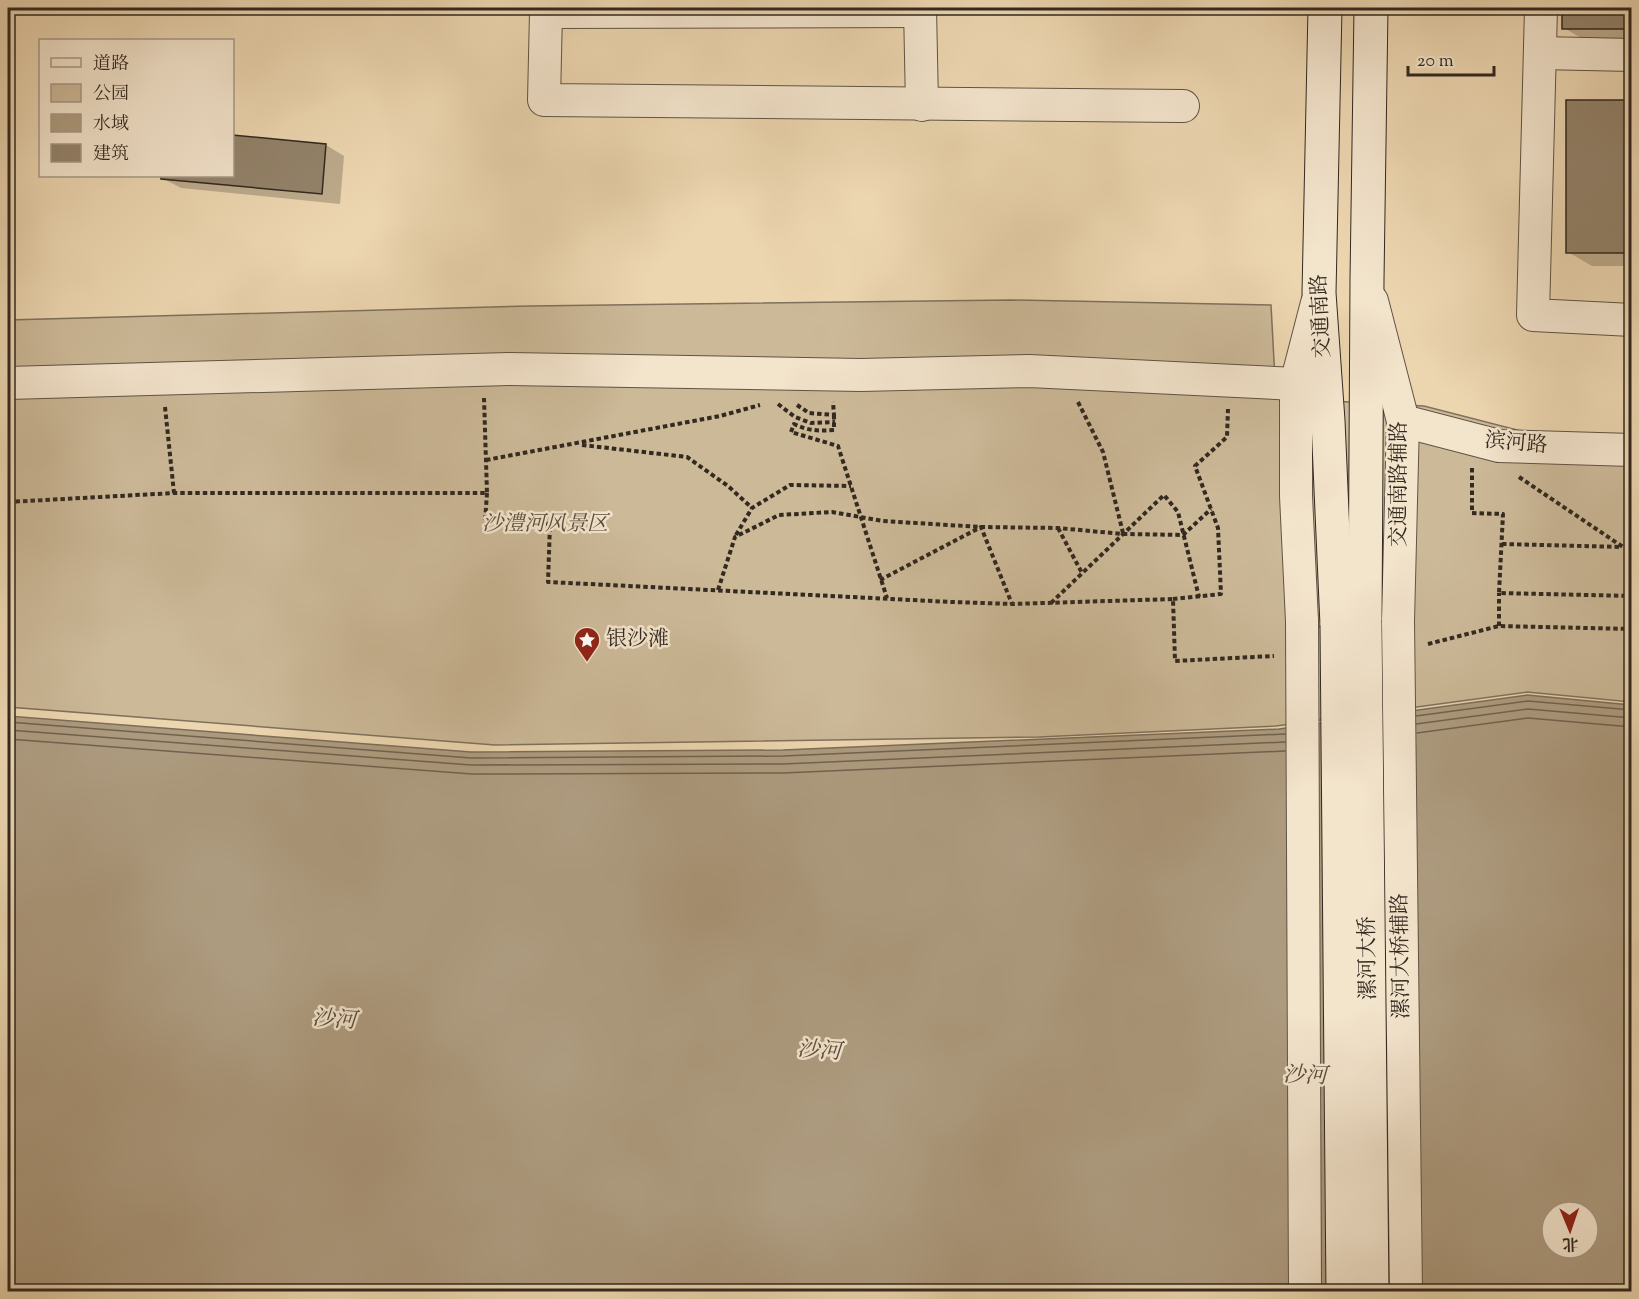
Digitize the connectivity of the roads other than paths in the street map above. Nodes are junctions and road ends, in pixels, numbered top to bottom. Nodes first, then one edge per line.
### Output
1 (1325, 8) edge
2 (1371, 8) edge
3 (1541, 8) edge
4 (920, 9) edge
5 (1540, 53) junction
6 (1632, 56) edge
7 (922, 105) junction
8 (1183, 106) dead end
9 (1367, 280) junction
10 (1319, 293) junction
11 (1632, 320) edge
12 (8, 383) edge
13 (1296, 384) junction
14 (1402, 421) junction
15 (1632, 450) edge
16 (1398, 621) joint
17 (1351, 625) junction
18 (1305, 1292) edge
19 (1343, 1292) edge
20 (1372, 1292) edge
21 (1406, 1292) edge

1 - 10 main road, 交通南路
2 - 9 main road, 交通南路
3 - 5 street
4 - 7 street
4 - 7 street
5 - 6 street
5 - 11 street
7 - 8 street
9 - 14 street, 交通南路辅路
9 - 17 main road, 交通南路
10 - 13 street
10 - 17 main road, 交通南路
12 - 13 street
13 - 18 street, bridge
14 - 15 street, 滨河路
14 - 16 street, 交通南路辅路
16 - 21 street, 漯河大桥辅路, bridge
17 - 19 main road, 漯河大桥, bridge
17 - 20 main road, 漯河大桥, bridge

